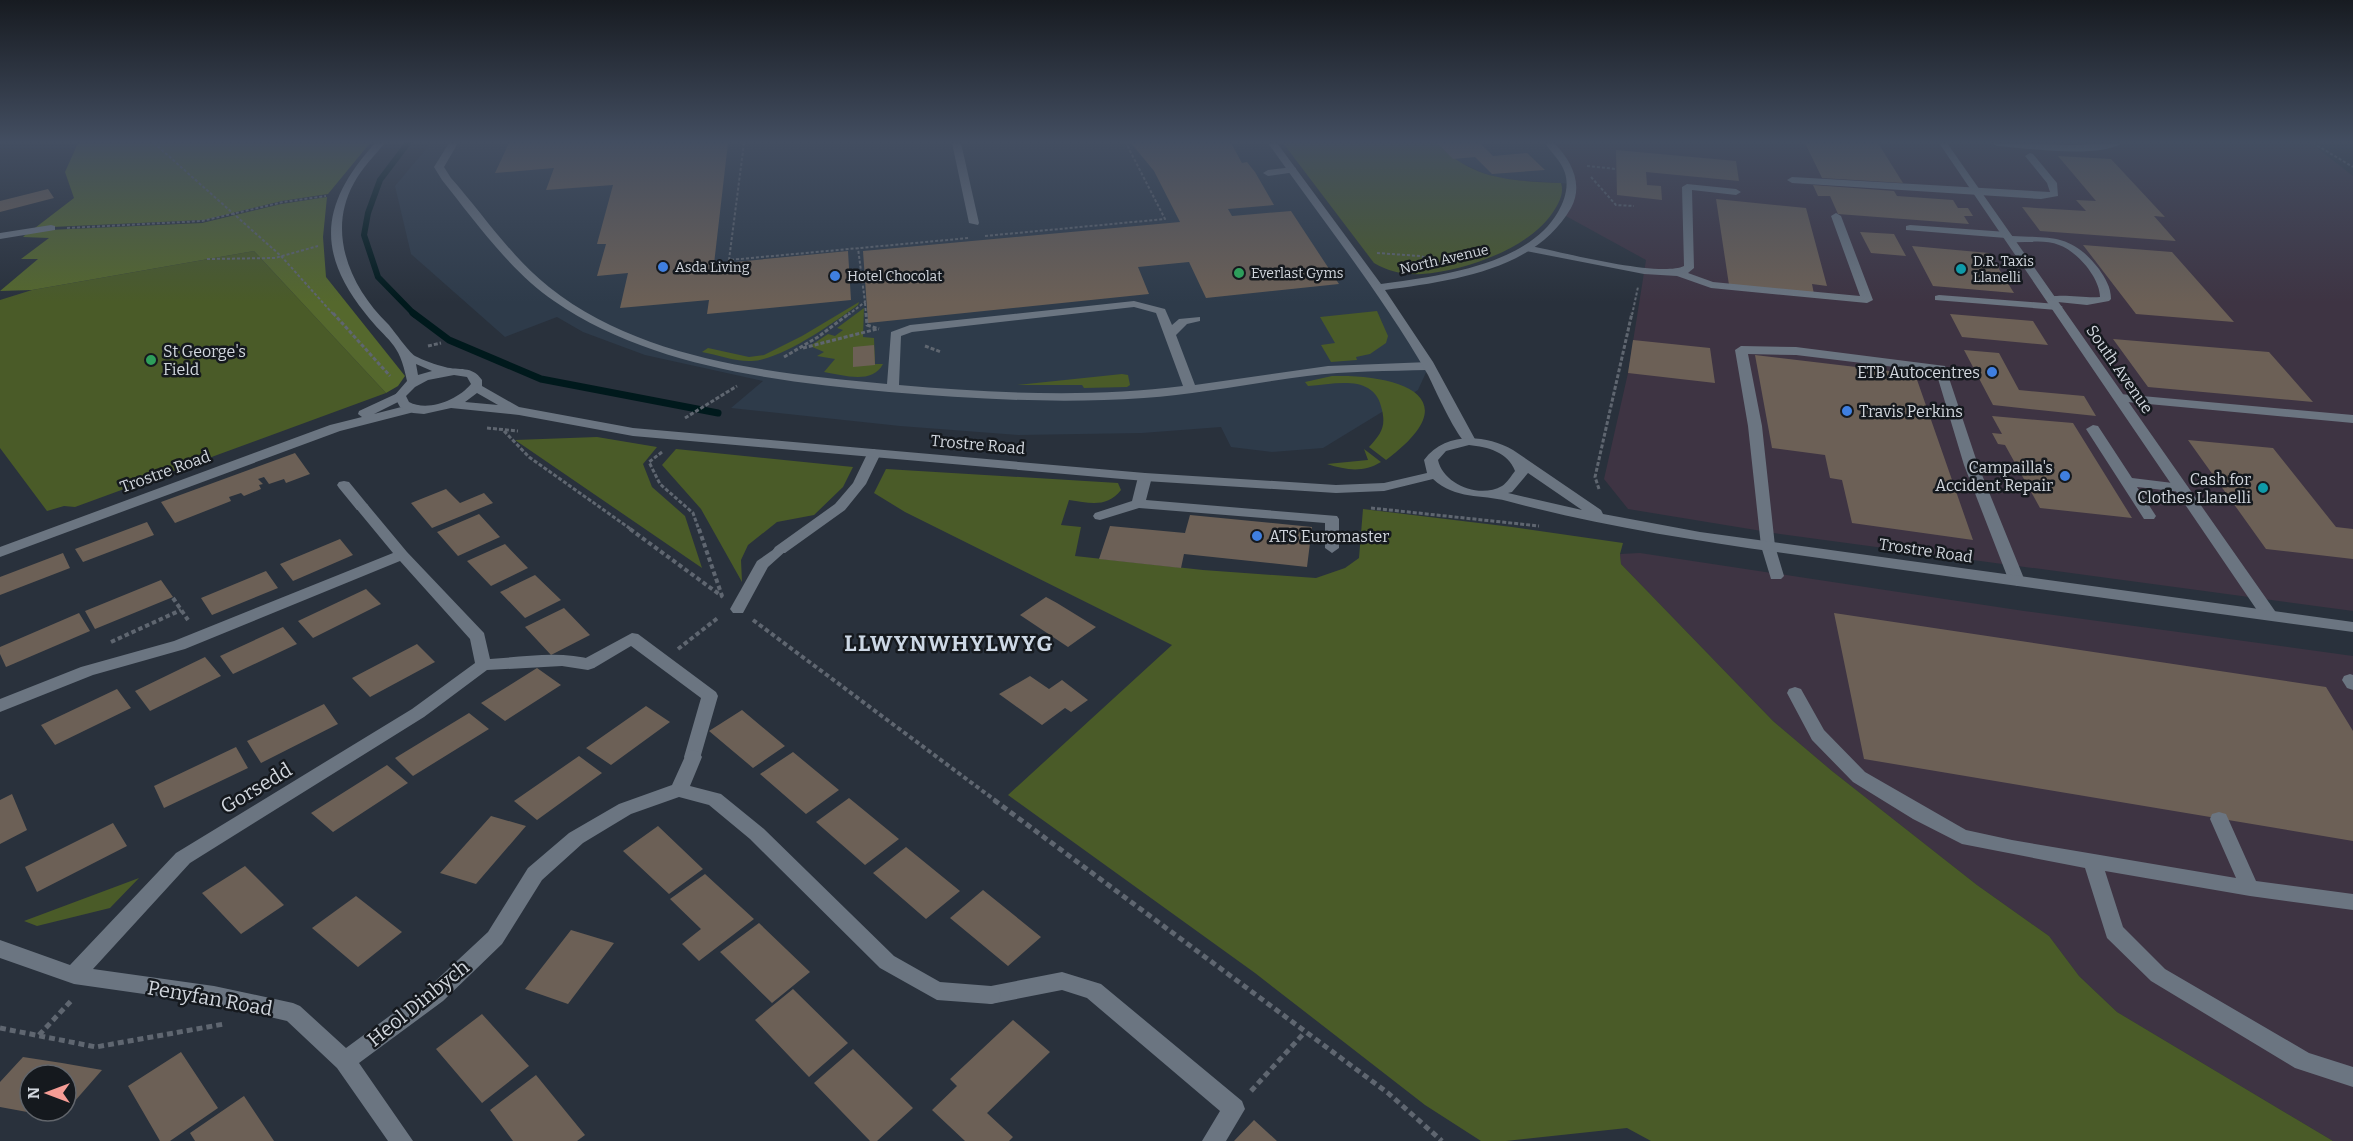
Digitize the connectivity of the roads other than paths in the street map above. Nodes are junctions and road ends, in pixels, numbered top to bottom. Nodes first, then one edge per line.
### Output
1 (341, 196) edge
2 (461, 196) edge
3 (968, 196) edge
4 (1312, 196) edge
5 (1570, 196) edge
6 (1687, 196) edge
7 (1981, 196) edge
8 (1836, 216) dead end
9 (974, 224) dead end
10 (51, 228) road end
11 (1910, 228) dead end
12 (0, 236) edge
13 (2009, 237) junction
14 (1526, 248) junction
15 (1678, 273) junction
16 (1378, 288) junction
17 (1939, 298) dead end
18 (2054, 303) junction
19 (1197, 319) dead end
20 (1169, 335) junction
21 (408, 357) junction
22 (1429, 366) junction
23 (446, 372) junction
24 (413, 382) junction
25 (476, 388) junction
26 (893, 388) junction
27 (1191, 390) junction
28 (400, 396) junction
29 (2120, 398) junction
30 (452, 404) junction
31 (413, 408) junction
32 (519, 411) junction
33 (2353, 419) edge
34 (343, 425) junction
35 (2093, 429) dead end
36 (1469, 441) junction
37 (874, 453) junction
38 (1514, 457) junction
39 (1434, 476) junction
40 (1145, 477) junction
41 (2127, 482) junction
42 (344, 485) dead end
43 (2181, 488) junction
44 (1502, 492) junction
45 (1138, 504) junction
46 (1100, 516) dead end
47 (2149, 516) dead end
48 (1604, 518) junction
49 (1768, 546) junction
50 (1332, 548) dead end
51 (1, 550) edge
52 (402, 555) junction
53 (1776, 576) dead end
54 (2017, 581) junction
55 (736, 607) road end
56 (2269, 615) junction
57 (2353, 627) edge
58 (483, 665) junction
59 (1795, 693) dead end
60 (0, 706) edge
61 (679, 790) junction
62 (2219, 819) dead end
63 (2093, 862) junction
64 (2250, 888) junction
65 (2353, 902) edge
66 (0, 949) edge
67 (74, 975) junction
68 (345, 1061) junction
69 (2353, 1077) edge
70 (402, 1141) edge
71 (1213, 1141) edge

1 - 21 street
2 - 26 street
3 - 9 street
4 - 16 street
5 - 14 street, North Avenue
6 - 15 street
7 - 13 street, South Avenue
8 - 15 street
10 - 12 street
11 - 13 street
13 - 18 street, South Avenue
13 - 18 street
14 - 15 street
14 - 16 street, North Avenue
16 - 22 street
17 - 18 street
18 - 29 street, South Avenue
19 - 20 street
20 - 26 street
20 - 27 street
21 - 23 street
21 - 24 street
22 - 27 street
22 - 36 street
23 - 24 street
23 - 25 street, Trostre Road
24 - 28 street
25 - 30 street
25 - 32 street, Trostre Road
26 - 27 street
28 - 31 street
28 - 34 street, Trostre Road
29 - 33 street
29 - 43 street, South Avenue
30 - 31 street, Trostre Road
30 - 32 street, Trostre Road
31 - 34 street, Trostre Road
32 - 37 street, Trostre Road
34 - 51 street, Trostre Road
35 - 41 street
36 - 38 street
36 - 39 street
37 - 40 street, Trostre Road
37 - 55 street
38 - 44 street
38 - 48 street
39 - 40 street, Trostre Road
39 - 44 street, Trostre Road
40 - 45 street
41 - 43 street
41 - 47 street
42 - 52 street
43 - 56 street, South Avenue
44 - 48 street, Trostre Road
45 - 46 street
45 - 50 street
48 - 49 street, Trostre Road
49 - 53 street
49 - 54 street, Trostre Road
49 - 54 street
52 - 58 street
52 - 60 street
54 - 56 street, Trostre Road
56 - 57 street, Trostre Road
58 - 61 street
58 - 67 street, Gorsedd
59 - 63 street
61 - 68 street, Heol Dinbych
61 - 71 street
62 - 64 street
63 - 64 street
63 - 69 street
64 - 65 street
66 - 67 street, Penyfan Road
67 - 68 street, Penyfan Road
68 - 70 street, Penyfan Road

